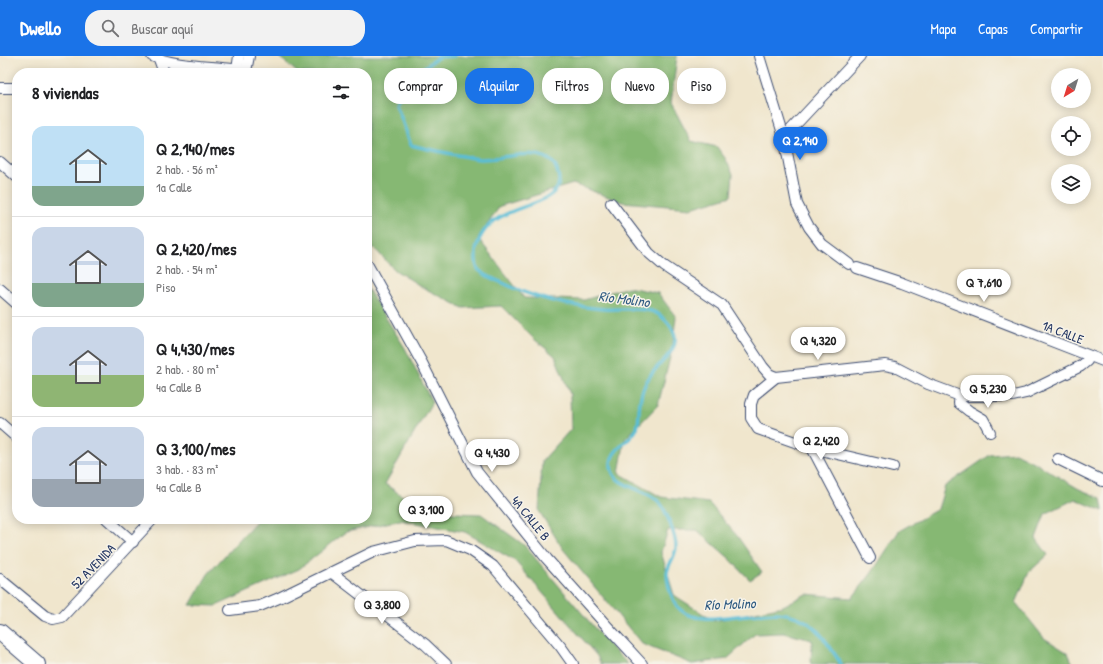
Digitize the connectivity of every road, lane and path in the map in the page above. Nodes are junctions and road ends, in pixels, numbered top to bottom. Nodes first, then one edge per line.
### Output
1 (239, 56) edge
2 (248, 56) edge
3 (759, 56) edge
4 (860, 56) edge
5 (156, 58) edge
6 (161, 68) edge
7 (216, 68) edge
8 (243, 68) edge
9 (245, 68) edge
10 (0, 88) edge
11 (12, 88) edge
12 (784, 137) junction
13 (0, 162) edge
14 (12, 173) edge
15 (611, 203) dead end
16 (372, 273) edge
17 (0, 289) edge
18 (12, 300) edge
19 (1089, 356) junction
20 (1103, 361) edge
21 (776, 377) junction
22 (960, 396) junction
23 (0, 423) edge
24 (990, 432) dead end
25 (12, 434) edge
26 (812, 448) junction
27 (1058, 459) dead end
28 (893, 467) dead end
29 (1103, 481) edge
30 (113, 524) edge
31 (149, 524) edge
32 (133, 542) junction
33 (870, 558) dead end
34 (331, 572) junction
35 (0, 579) edge
36 (230, 610) dead end
37 (0, 632) edge
38 (0, 645) edge
39 (22, 664) edge
40 (37, 664) edge
41 (446, 664) edge
42 (572, 664) edge
43 (642, 664) edge

1 - 8 street
2 - 9 street
3 - 12 street, 1A CALLE
4 - 12 street
5 - 6 street
5 - 7 street
10 - 11 street
12 - 19 street, 1A CALLE
13 - 14 street
15 - 21 street
16 - 43 street, 4A CALLE B
17 - 18 street
19 - 20 street, 1A CALLE
19 - 22 street
21 - 22 street
21 - 26 street
22 - 24 street
23 - 25 street
26 - 28 street
26 - 33 street
27 - 29 street
30 - 32 street
31 - 32 street, 52 AVENIDA
32 - 35 street, 52 AVENIDA
34 - 36 street
34 - 41 street
34 - 42 street
37 - 40 highway
38 - 39 highway

